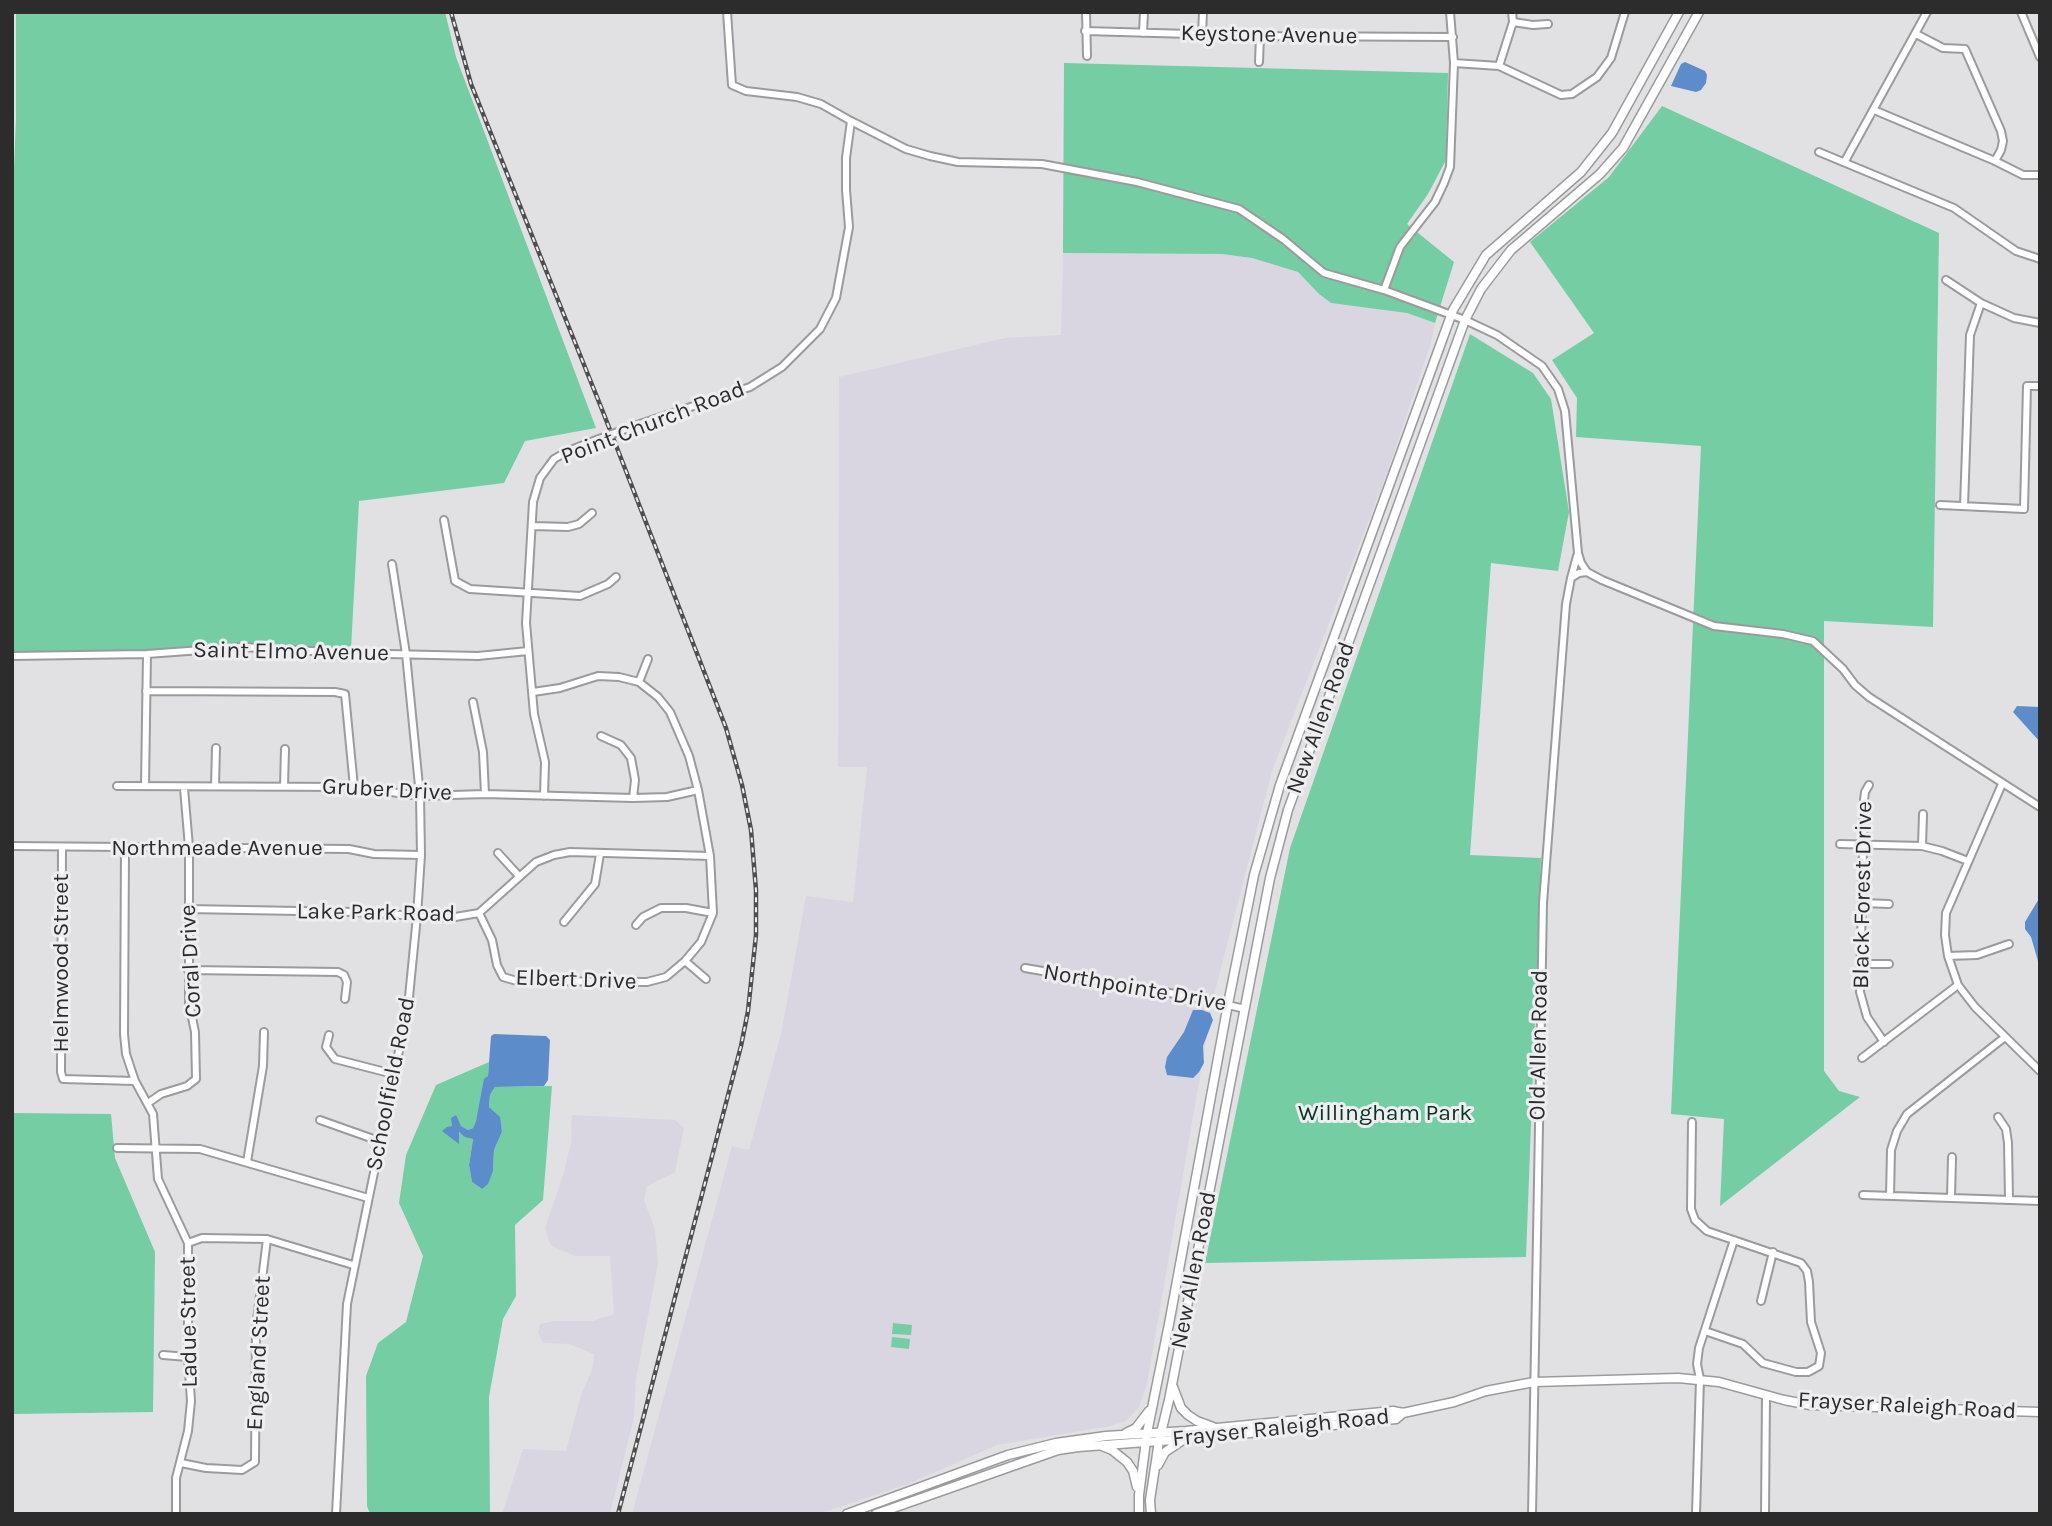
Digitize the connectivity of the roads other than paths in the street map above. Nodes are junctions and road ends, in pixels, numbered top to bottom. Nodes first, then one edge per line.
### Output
1 (727, 12) edge
2 (1086, 12) edge
3 (1144, 12) edge
4 (1203, 12) edge
5 (1450, 12) edge
6 (1512, 12) edge
7 (1625, 12) edge
8 (1679, 12) edge
9 (1699, 12) edge
10 (1927, 12) edge
11 (2021, 12) edge
12 (1513, 22) junction
13 (1548, 24) dead end
14 (1085, 31) junction
15 (1143, 33) junction
16 (1202, 34) junction
17 (1916, 34) junction
18 (1260, 36) junction
19 (1453, 37) junction
20 (1087, 56) dead end
21 (2040, 57) edge
22 (1259, 62) dead end
23 (1454, 63) junction
24 (1499, 66) junction
25 (1874, 110) junction
26 (851, 121) junction
27 (1819, 152) dead end
28 (1845, 161) junction
29 (1995, 161) junction
30 (2040, 176) edge
31 (2040, 259) edge
32 (1946, 280) dead end
33 (1384, 290) junction
34 (1981, 303) junction
35 (1451, 315) junction
36 (1465, 320) junction
37 (2040, 323) edge
38 (2040, 386) edge
39 (1940, 505) dead end
40 (1964, 506) junction
41 (592, 513) dead end
42 (444, 520) dead end
43 (1376, 523) junction
44 (533, 526) junction
45 (1382, 550) junction
46 (1578, 554) junction
47 (392, 564) dead end
48 (1587, 572) junction
49 (616, 577) dead end
50 (1571, 578) junction
51 (528, 594) junction
52 (528, 651) junction
53 (147, 654) junction
54 (406, 654) junction
55 (12, 656) edge
56 (648, 659) dead end
57 (639, 682) junction
58 (146, 691) junction
59 (533, 692) junction
60 (473, 702) dead end
61 (601, 736) dead end
62 (216, 748) dead end
63 (285, 749) dead end
64 (2002, 784) junction
65 (1869, 785) dead end
66 (117, 786) dead end
67 (145, 786) junction
68 (215, 786) junction
69 (284, 786) junction
70 (354, 787) junction
71 (184, 788) junction
72 (698, 790) junction
73 (485, 794) junction
74 (420, 796) junction
75 (544, 796) junction
76 (633, 798) junction
77 (2040, 807) edge
78 (1923, 814) dead end
79 (1840, 844) dead end
80 (1863, 845) junction
81 (12, 846) edge
82 (1922, 846) junction
83 (62, 847) junction
84 (188, 847) junction
85 (125, 848) junction
86 (498, 853) dead end
87 (600, 854) junction
88 (421, 855) junction
89 (710, 856) junction
90 (1968, 861) junction
91 (519, 876) junction
92 (1861, 903) junction
93 (1888, 904) dead end
94 (188, 909) junction
95 (479, 913) junction
96 (713, 913) junction
97 (417, 916) junction
98 (564, 922) dead end
99 (636, 925) dead end
100 (2009, 944) dead end
101 (1948, 956) junction
102 (685, 961) junction
103 (1860, 964) junction
104 (1889, 964) dead end
105 (1025, 968) dead end
106 (188, 970) junction
107 (706, 979) dead end
108 (1958, 985) junction
109 (345, 999) dead end
110 (1228, 1004) junction
111 (1245, 1009) junction
112 (264, 1032) dead end
113 (329, 1035) dead end
114 (2005, 1037) junction
115 (1884, 1042) junction
116 (1862, 1058) dead end
117 (2040, 1071) edge
118 (393, 1074) junction
119 (135, 1081) junction
120 (148, 1103) junction
121 (1998, 1117) dead end
122 (320, 1120) dead end
123 (1692, 1122) dead end
124 (379, 1141) junction
125 (117, 1148) dead end
126 (156, 1149) junction
127 (1952, 1157) dead end
128 (247, 1162) junction
129 (1863, 1195) dead end
130 (1890, 1196) junction
131 (1951, 1197) junction
132 (368, 1198) junction
133 (2009, 1199) junction
134 (2040, 1201) edge
135 (267, 1239) junction
136 (1734, 1240) junction
137 (188, 1243) junction
138 (1773, 1252) junction
139 (354, 1265) junction
140 (1761, 1301) dead end
141 (1705, 1331) junction
142 (163, 1355) dead end
143 (188, 1357) junction
144 (1700, 1379) junction
145 (1172, 1382) junction
146 (1534, 1382) junction
147 (1766, 1395) junction
148 (1152, 1408) junction
149 (2040, 1412) edge
150 (1403, 1413) junction
151 (1216, 1428) junction
152 (1123, 1434) junction
153 (1160, 1436) junction
154 (1146, 1437) junction
155 (1187, 1439) junction
156 (1099, 1445) junction
157 (181, 1463) junction
158 (1154, 1477) junction
159 (1139, 1495) junction
160 (888, 1508) edge
161 (176, 1514) edge
162 (337, 1514) edge
163 (847, 1514) edge
164 (876, 1514) edge
165 (1139, 1514) edge
166 (1151, 1514) edge
167 (1532, 1514) edge
168 (1696, 1514) edge
169 (1765, 1514) edge

1 - 26 street
2 - 14 street
3 - 15 street
4 - 16 street
5 - 19 street
6 - 12 street
7 - 24 street
8 - 35 main road, New Allen Road
9 - 36 main road, New Allen Road
10 - 17 street
11 - 21 street
12 - 13 street
12 - 24 street
14 - 15 street, Keystone Avenue
14 - 20 street
15 - 16 street, Keystone Avenue
16 - 18 street, Keystone Avenue
17 - 25 street
17 - 29 street
18 - 19 street, Keystone Avenue
18 - 22 street
19 - 23 street
23 - 24 street
23 - 33 street
25 - 28 street
25 - 29 street
26 - 33 street
26 - 44 street, Point Church Road, bridge
27 - 28 street
28 - 31 street
29 - 30 street
32 - 34 street
33 - 35 street
34 - 37 street
34 - 40 street
35 - 36 street
35 - 43 main road, New Allen Road
36 - 45 main road, New Allen Road
36 - 46 street
38 - 40 street
39 - 40 street
41 - 44 street
42 - 51 street
43 - 45 main road
43 - 110 main road, New Allen Road
44 - 51 street, Point Church Road
45 - 111 main road, New Allen Road
46 - 48 street
46 - 50 street, Old Allen Road
47 - 54 street, Schoolfield Road
48 - 50 street
48 - 64 street
49 - 51 street
50 - 146 street, Old Allen Road
51 - 52 street, Point Church Road
52 - 54 street, Saint Elmo Avenue
52 - 59 street, Point Church Road
53 - 54 street, Saint Elmo Avenue
53 - 55 street, Saint Elmo Avenue
53 - 58 street
54 - 74 street, Schoolfield Road
56 - 57 street
57 - 59 street
57 - 72 street
58 - 67 street
58 - 70 street
59 - 75 street, Point Church Road
60 - 73 street
61 - 76 street
62 - 68 street
63 - 69 street
64 - 77 street
64 - 90 street
65 - 80 street, Black Forest Drive
66 - 67 street, Gruber Drive
67 - 71 street, Gruber Drive
68 - 69 street, Gruber Drive
68 - 71 street, Gruber Drive
69 - 70 street, Gruber Drive
70 - 74 street, Gruber Drive
71 - 84 street, Coral Drive
72 - 76 street, Gruber Drive
72 - 89 street
73 - 74 street, Gruber Drive
73 - 75 street, Gruber Drive
74 - 88 street, Schoolfield Road
75 - 76 street, Gruber Drive
78 - 82 street
79 - 80 street
80 - 82 street
80 - 92 street, Black Forest Drive
81 - 83 street, Northmeade Avenue
82 - 90 street
83 - 85 street, Northmeade Avenue
83 - 119 street, Helmwood Street
84 - 85 street, Northmeade Avenue
84 - 88 street, Northmeade Avenue
84 - 94 street, Coral Drive
85 - 119 street, Ladue Street
86 - 91 street
87 - 89 street, Lake Park Road
87 - 91 street, Lake Park Road
87 - 98 street
88 - 97 street, Schoolfield Road
89 - 96 street
90 - 101 street
91 - 95 street, Lake Park Road
92 - 93 street
92 - 103 street, Black Forest Drive
94 - 97 street, Lake Park Road
94 - 106 street, Coral Drive
95 - 97 street, Lake Park Road
95 - 102 street, Elbert Drive
96 - 99 street
96 - 102 street
97 - 118 street, Schoolfield Road
100 - 101 street
101 - 108 street
102 - 107 street
103 - 104 street
103 - 115 street, Black Forest Drive
105 - 110 street, Northpointe Drive
106 - 109 street
106 - 120 street, Coral Drive
108 - 114 street
108 - 115 street
110 - 111 street, Northpointe Drive
110 - 148 main road, New Allen Road
111 - 145 main road, New Allen Road
112 - 128 street
113 - 118 street
114 - 117 street
114 - 130 street
115 - 116 street
118 - 124 street, Schoolfield Road
119 - 120 street, Ladue Street
120 - 126 street, Ladue Street
121 - 133 street
122 - 124 street
123 - 136 street
124 - 132 street, Schoolfield Road
125 - 126 street
126 - 128 street
126 - 137 street, Ladue Street
127 - 131 street
128 - 132 street
129 - 130 street
130 - 131 street
131 - 133 street
132 - 139 street, Schoolfield Road
133 - 134 street
135 - 137 street
135 - 139 street
135 - 157 street, England Street
136 - 138 street
136 - 141 street
137 - 143 street, Ladue Street
138 - 140 street
138 - 141 street
139 - 162 street, Schoolfield Road
141 - 144 street
142 - 143 street
143 - 157 street, Ladue Street
144 - 146 main road, Frayser Raleigh Road
144 - 147 main road, Frayser Raleigh Road
144 - 168 street
145 - 151 main road
145 - 153 main road, New Allen Road
146 - 150 main road, Frayser Raleigh Road
146 - 167 street, Old Allen Road
147 - 149 main road, Frayser Raleigh Road
147 - 169 street
148 - 152 main road
148 - 154 main road, New Allen Road
150 - 151 main road, Frayser Raleigh Road
150 - 155 main road, Frayser Raleigh Road
151 - 153 main road, Frayser Raleigh Road
152 - 154 main road
152 - 160 main road
153 - 154 main road
153 - 155 main road, Frayser Raleigh Road
153 - 158 main road, New Allen Road
154 - 156 main road
154 - 159 main road, New Allen Road
155 - 158 main road
156 - 159 main road
156 - 160 main road
157 - 161 street, Ladue Street
158 - 166 main road, New Allen Road
159 - 165 main road, New Allen Road
160 - 163 main road
160 - 164 main road

